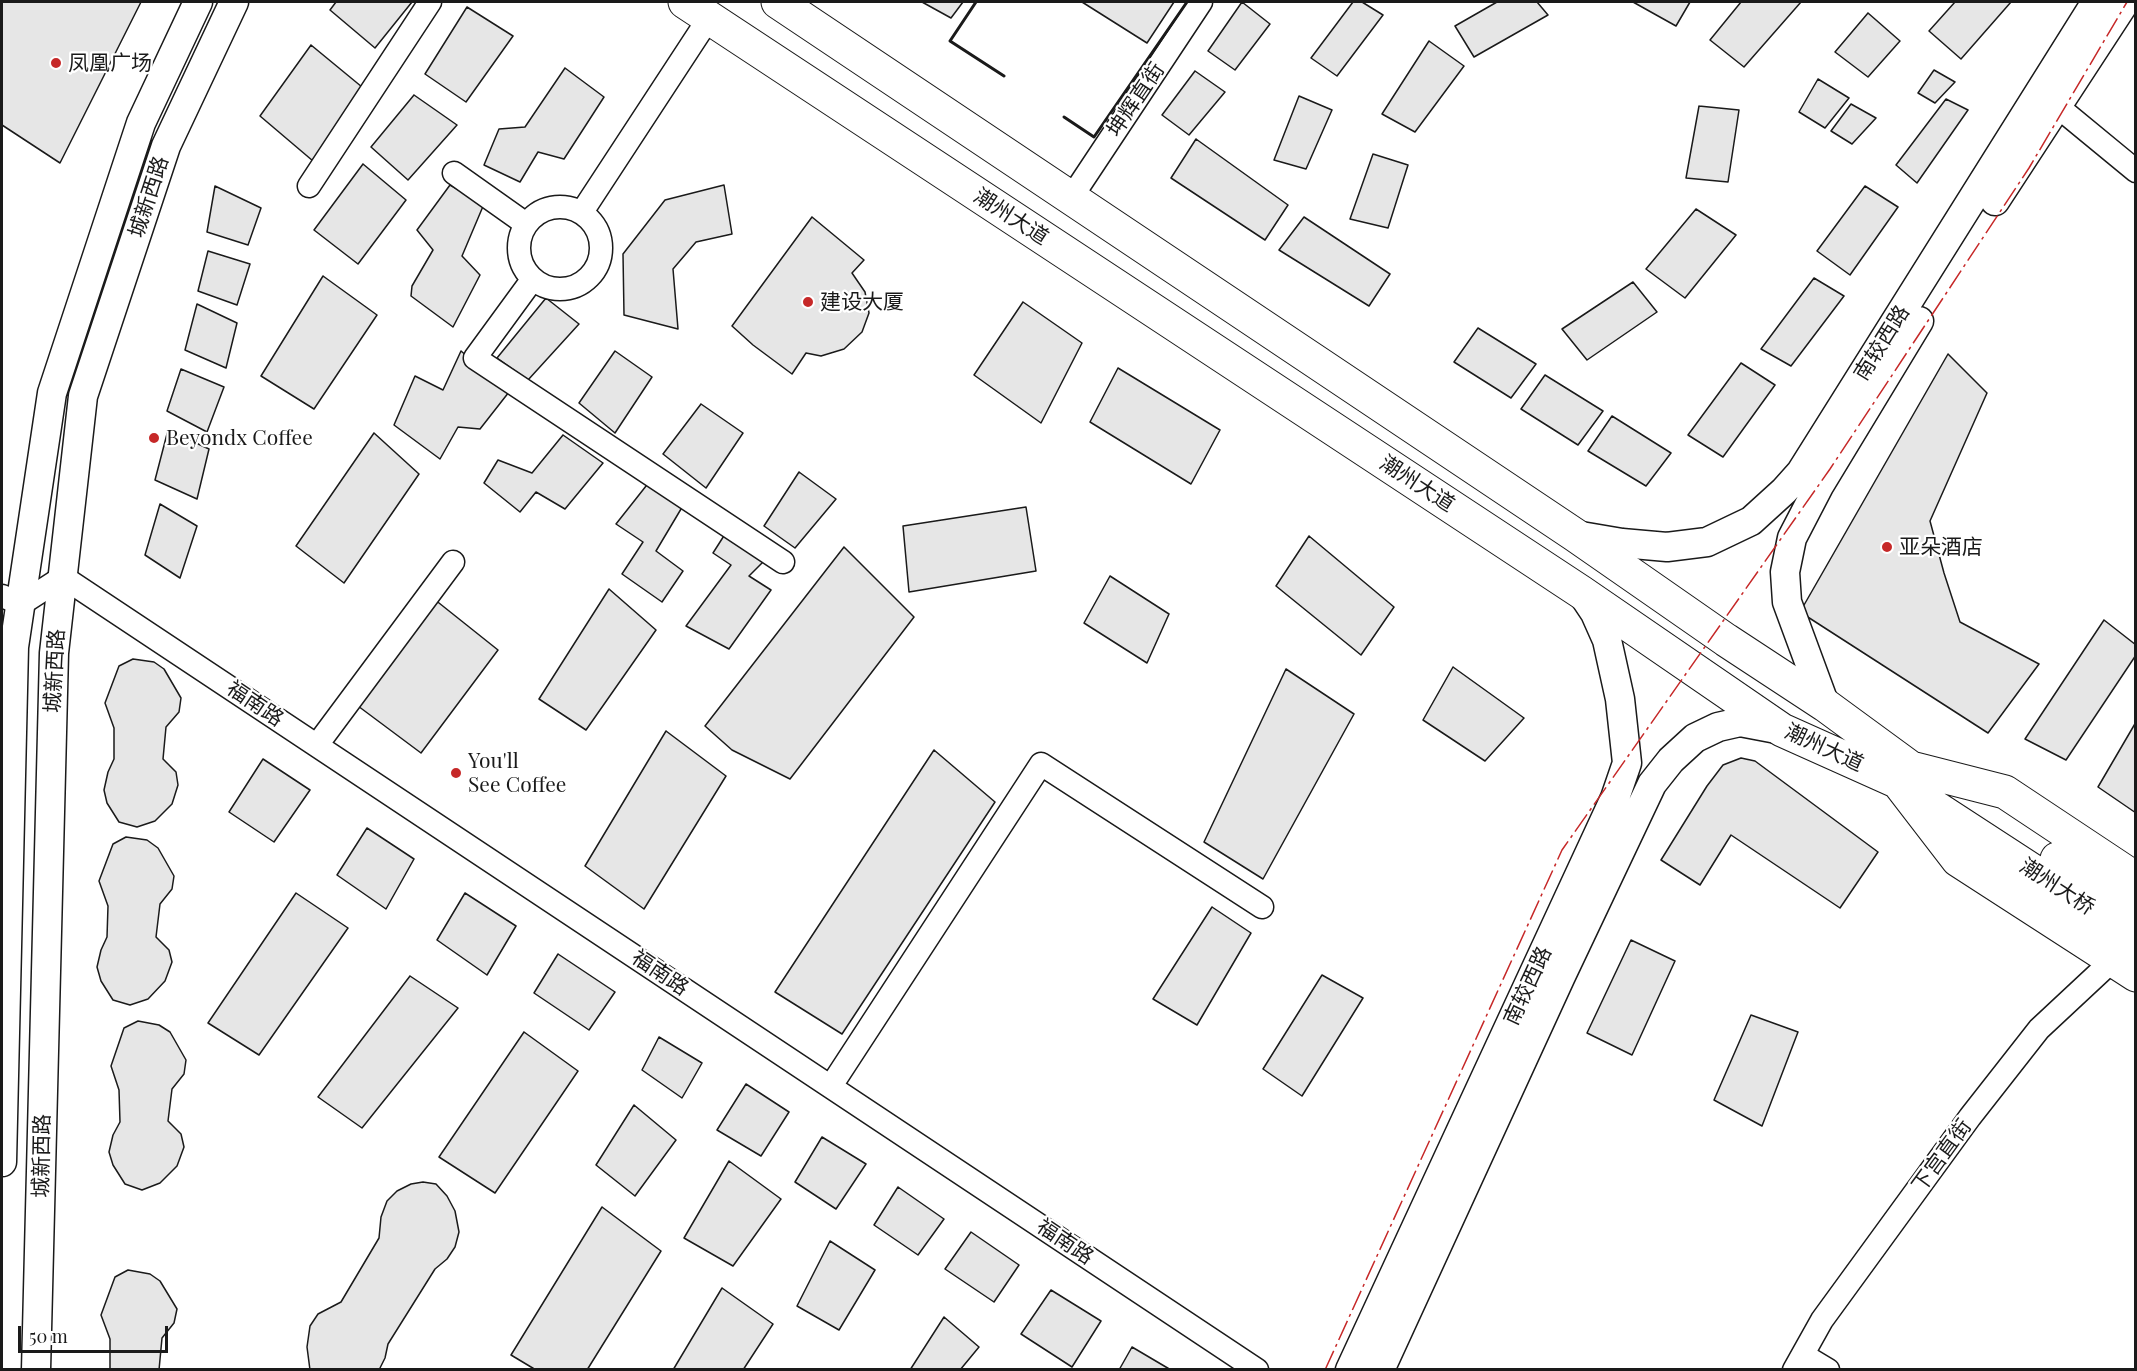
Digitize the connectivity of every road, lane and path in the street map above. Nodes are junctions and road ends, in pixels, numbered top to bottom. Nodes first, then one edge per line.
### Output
1 (198, 2) edge
2 (234, 2) edge
3 (430, 2) edge
4 (778, 2) edge
5 (1201, 2) edge
6 (2096, 2) edge
7 (2125, 2) edge
8 (697, 10) edge
9 (2057, 106) junction
10 (2136, 171) edge
11 (454, 173) dead end
12 (309, 186) dead end
13 (1071, 198) junction
14 (582, 212) junction
15 (526, 224) junction
16 (532, 280) junction
17 (1575, 535) junction
18 (453, 562) dead end
19 (783, 562) dead end
20 (63, 577) junction
21 (1581, 592) junction
22 (11, 600) edge
23 (1825, 705) junction
24 (1782, 730) junction
25 (317, 745) junction
26 (1904, 775) junction
27 (1985, 826) junction
28 (2136, 879) edge
29 (1262, 907) dead end
30 (2136, 910) edge
31 (2128, 958) edge
32 (831, 1086) junction
33 (2, 1162) edge
34 (1799, 1362) edge
35 (36, 1370) edge
36 (1257, 1370) edge
37 (1350, 1370) edge
38 (1380, 1370) edge
39 (1828, 1370) edge

1 - 22 main road, 城新西路
2 - 20 main road, 城新西路
3 - 12 street
4 - 13 highway, 潮州大道
5 - 13 street, 坤辉直街
6 - 17 main road, 南较西路
7 - 9 main road, 南较西路
8 - 14 street
8 - 21 highway, 潮州大道
9 - 10 street
9 - 23 main road, 南较西路
11 - 15 street
13 - 17 highway, 潮州大道
14 - 15 street
14 - 16 street
15 - 16 street
16 - 19 street
17 - 23 highway, 潮州大道
18 - 25 street
20 - 22 street
20 - 25 street, 福南路
20 - 35 main road, 城新西路
21 - 24 highway, 潮州大道
21 - 37 main road, 南较西路
22 - 33 main road, 城新西路
23 - 26 highway, 潮州大道
24 - 26 highway, 潮州大道
24 - 38 main road, 南较西路
25 - 32 street, 福南路
26 - 27 highway
26 - 28 highway, 潮州大道
26 - 31 highway, 潮州大道
27 - 30 highway, 潮州大桥
27 - 31 highway, 潮州大桥
29 - 32 street
31 - 34 street, 下宫直街
32 - 36 street, 福南路
34 - 39 street

